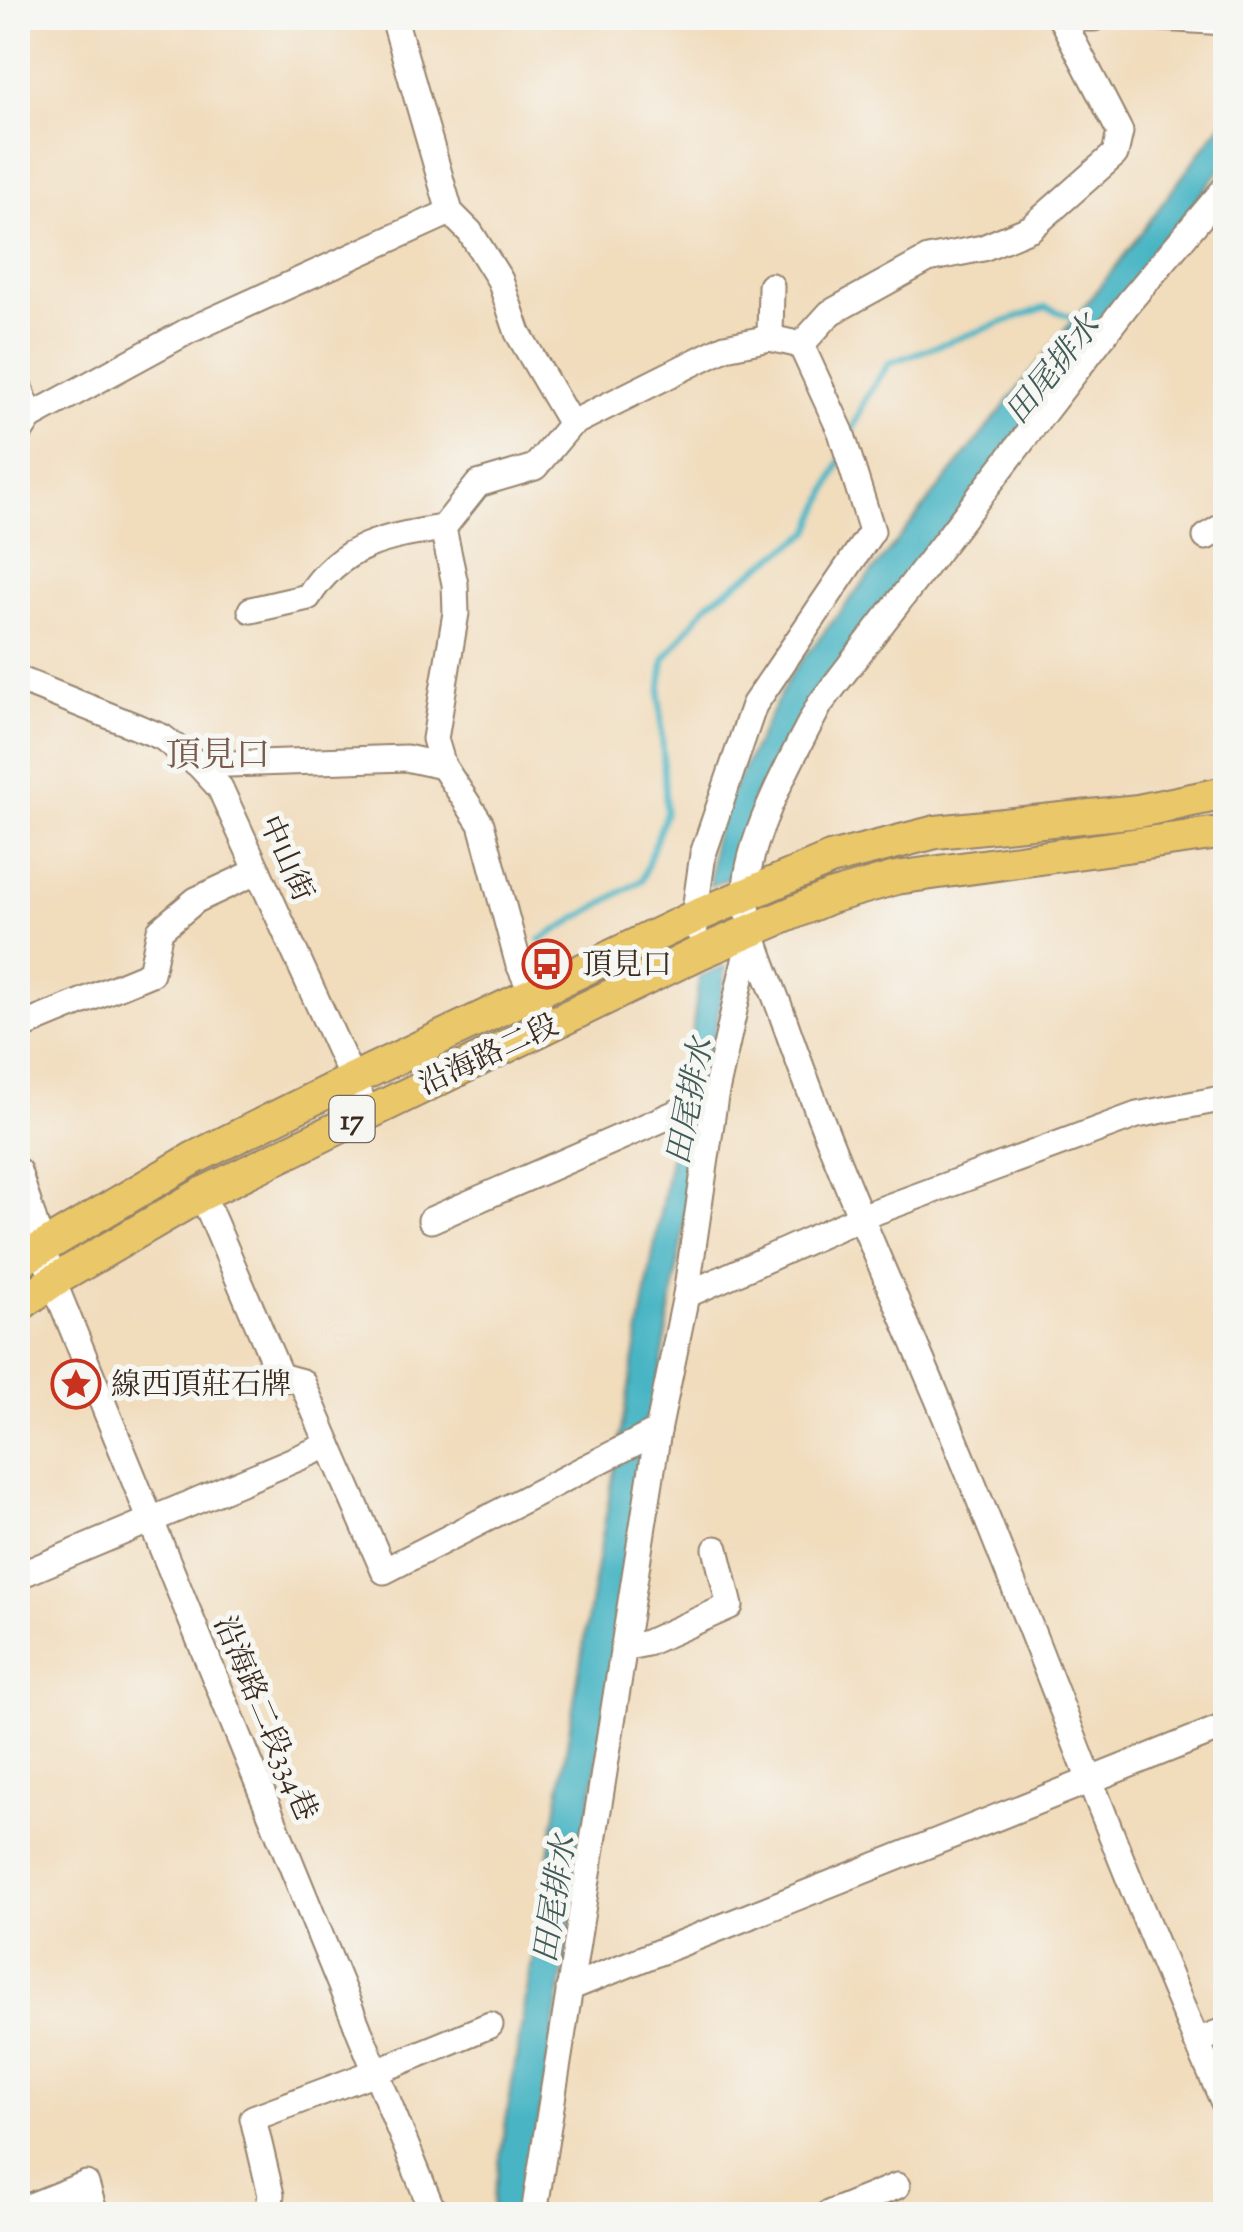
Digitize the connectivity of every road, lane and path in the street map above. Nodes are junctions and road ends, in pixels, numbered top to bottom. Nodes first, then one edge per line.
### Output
1 (394, 18) edge
2 (1060, 18) edge
3 (1094, 18) edge
4 (1161, 18) edge
5 (1226, 22) edge
6 (1226, 187) edge
7 (450, 212) junction
8 (771, 286) dead end
9 (770, 338) junction
10 (801, 345) junction
11 (18, 381) edge
12 (571, 424) junction
13 (24, 426) edge
14 (444, 528) junction
15 (252, 610) dead end
16 (18, 679) edge
17 (199, 765) junction
18 (443, 766) junction
19 (1226, 793) edge
20 (1226, 832) edge
21 (258, 871) junction
22 (746, 894) junction
23 (694, 918) junction
24 (752, 929) junction
25 (698, 953) junction
26 (532, 995) junction
27 (547, 1026) junction
28 (18, 1028) edge
29 (352, 1080) junction
30 (1226, 1098) edge
31 (707, 1099) junction
32 (367, 1112) junction
33 (18, 1171) edge
34 (202, 1194) junction
35 (860, 1217) junction
36 (430, 1220) dead end
37 (29, 1254) edge
38 (53, 1281) junction
39 (686, 1295) junction
40 (18, 1306) edge
41 (649, 1436) junction
42 (329, 1445) junction
43 (149, 1522) junction
44 (716, 1549) dead end
45 (18, 1576) edge
46 (623, 1648) junction
47 (1226, 1726) edge
48 (1089, 1782) junction
49 (569, 1988) junction
50 (490, 2025) dead end
51 (1226, 2030) edge
52 (1196, 2041) junction
53 (378, 2072) junction
54 (1226, 2107) edge
55 (898, 2186) dead end
56 (18, 2211) edge
57 (96, 2214) edge
58 (268, 2214) edge
59 (434, 2214) edge
60 (534, 2214) edge
61 (828, 2214) edge

1 - 7 street
2 - 3 street
2 - 10 street
4 - 5 street
6 - 22 street
7 - 12 street
7 - 13 street
8 - 9 street
9 - 10 street
9 - 12 street
10 - 23 street
11 - 13 street
12 - 14 street
14 - 15 street
14 - 18 street
16 - 17 street, 中山街
17 - 18 street
17 - 21 street, 中山街
18 - 26 street
19 - 22 main road, 17
20 - 24 main road, 17
21 - 28 street
21 - 29 street, 中山街
22 - 23 main road, 17
22 - 24 street
23 - 25 street
23 - 26 main road, 沿海路二段 / 17
24 - 25 main road, 17
24 - 31 street
24 - 35 street
25 - 27 main road, 沿海路二段 / 17
26 - 27 street
26 - 29 main road, 沿海路二段 / 17
27 - 32 main road, 沿海路二段 / 17
29 - 32 street, 中山街
29 - 37 main road, 沿海路二段 / 17
30 - 35 street
31 - 36 street
31 - 39 street
32 - 34 main road, 沿海路二段 / 17
33 - 37 street, 沿海路二段334巷
34 - 38 main road, 沿海路二段 / 17
34 - 42 street
35 - 39 street
35 - 48 street
37 - 38 street, 沿海路二段334巷
38 - 40 main road, 沿海路二段 / 17
38 - 43 street, 沿海路二段334巷
39 - 41 street
41 - 42 street
41 - 46 street
42 - 43 street
43 - 45 street
43 - 53 street, 沿海路二段334巷
44 - 46 street
46 - 49 street
47 - 48 street
48 - 49 street
48 - 52 street
49 - 60 street
50 - 53 street
51 - 52 street
52 - 54 street
53 - 58 street
53 - 59 street, 沿海路二段334巷
55 - 61 street
56 - 57 street

